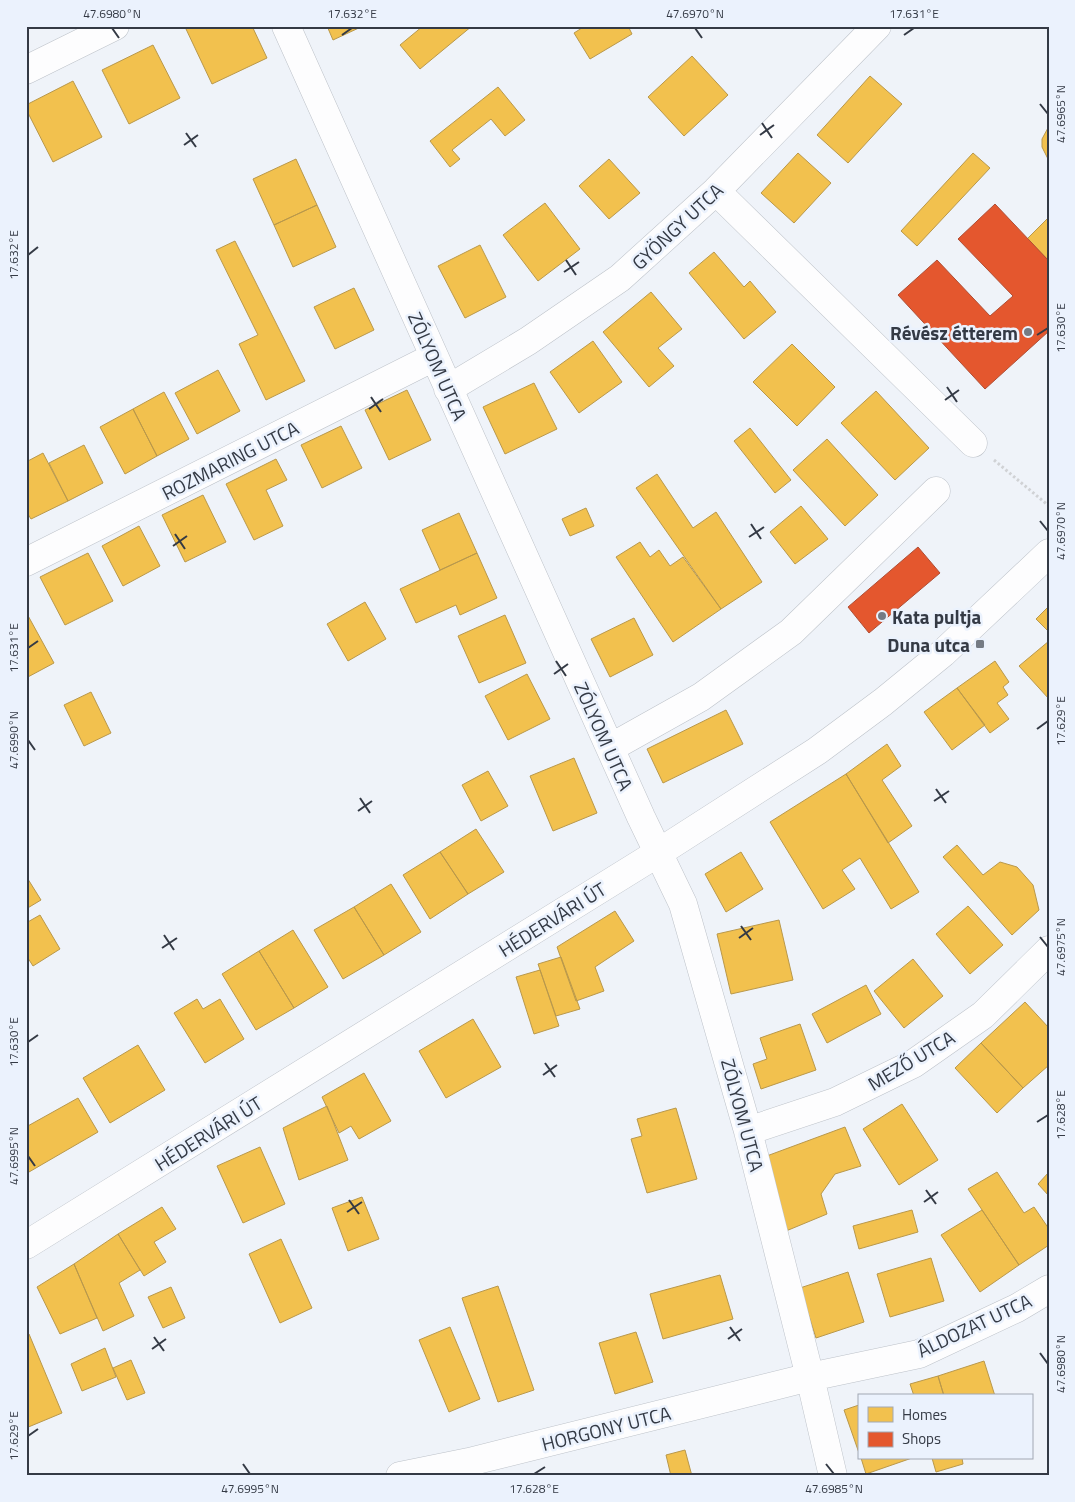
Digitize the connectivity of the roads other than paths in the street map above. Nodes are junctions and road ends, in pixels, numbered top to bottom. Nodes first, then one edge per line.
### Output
1 (115, 26) edge
2 (286, 26) edge
3 (877, 26) edge
4 (26, 70) edge
5 (716, 191) junction
6 (434, 357) junction
7 (448, 389) junction
8 (974, 443) road end
9 (936, 491) dead end
10 (1049, 553) edge
11 (26, 562) edge
12 (610, 748) junction
13 (658, 853) junction
14 (1049, 950) edge
15 (748, 1130) junction
16 (26, 1245) edge
17 (1049, 1289) edge
18 (810, 1377) junction
19 (400, 1476) edge
20 (833, 1476) edge

1 - 4 street
2 - 6 street, ZÓLYOM UTCA
3 - 5 street, GYÖNGY UTCA
5 - 7 street, GYÖNGY UTCA
5 - 8 street
6 - 7 street, ZÓLYOM UTCA
6 - 11 street, ROZMARING UTCA
7 - 12 street, ZÓLYOM UTCA
9 - 12 street
10 - 13 street, HÉDERVÁRI ÚT
12 - 13 street, ZÓLYOM UTCA
13 - 15 street, ZÓLYOM UTCA
13 - 16 street, HÉDERVÁRI ÚT
14 - 15 street, MEZŐ UTCA
15 - 18 street, ZÓLYOM UTCA
17 - 18 street, ÁLDOZAT UTCA
18 - 19 street, HORGONY UTCA
18 - 20 street, ZÓLYOM UTCA

